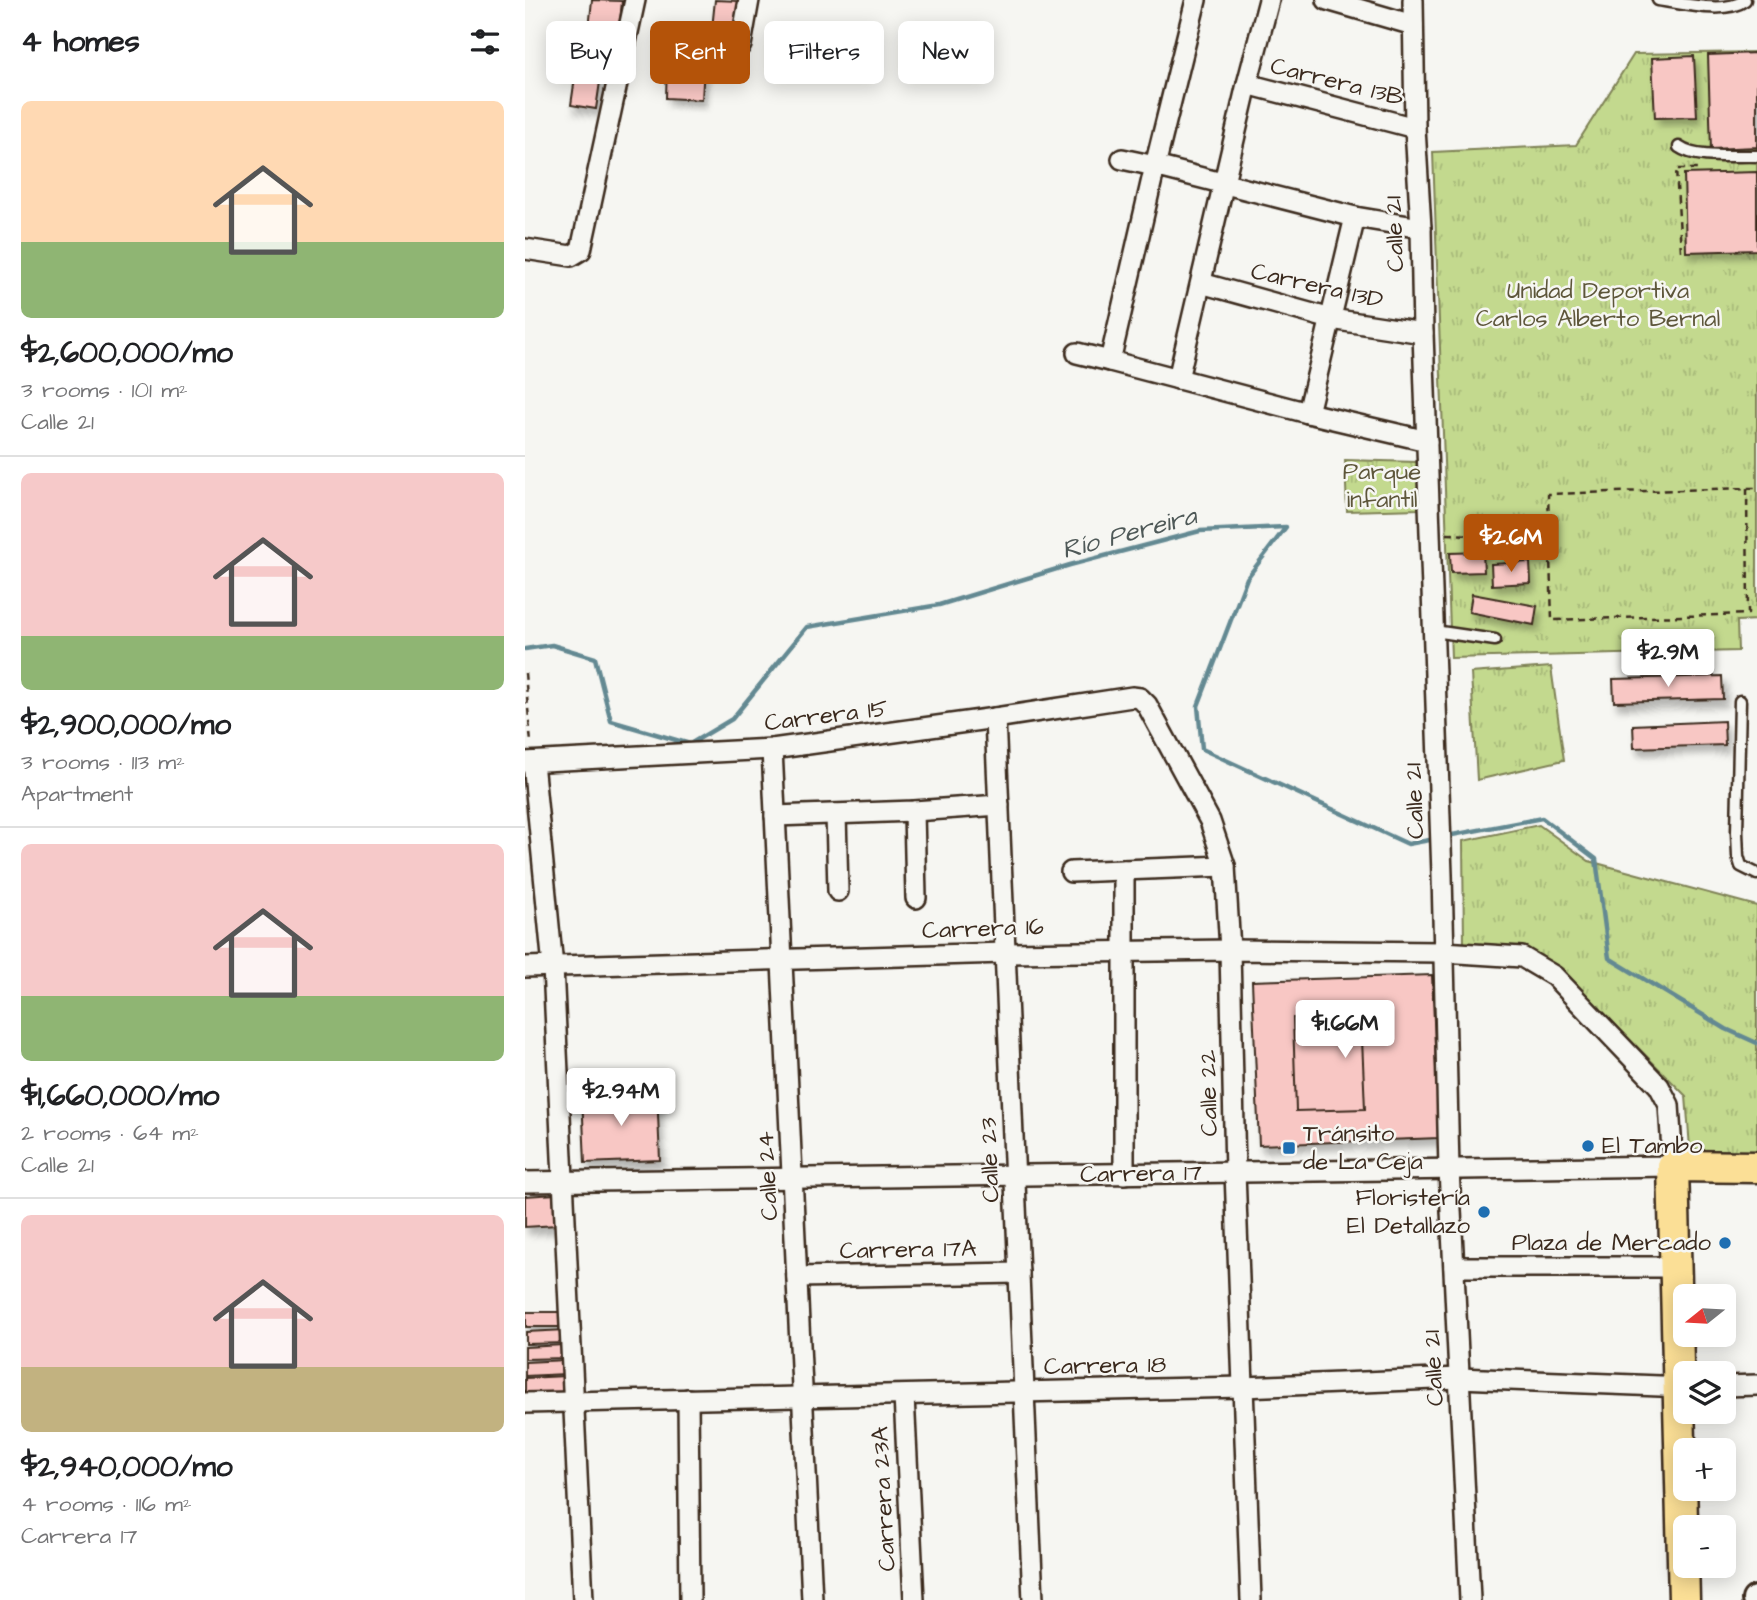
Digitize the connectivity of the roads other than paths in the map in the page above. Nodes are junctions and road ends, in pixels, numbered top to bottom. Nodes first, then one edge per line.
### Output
1 (635, 0) edge
2 (749, 0) edge
3 (1196, 0) edge
4 (1269, 0) edge
5 (1327, 0) edge
6 (1413, 0) edge
7 (1658, 0) edge
8 (1745, 0) edge
9 (745, 21) edge
10 (1413, 25) junction
11 (1247, 85) junction
12 (1415, 128) junction
13 (1679, 147) dead end
14 (1757, 156) edge
15 (1122, 159) dead end
16 (1155, 166) junction
17 (1225, 183) junction
18 (1355, 217) junction
19 (1421, 228) junction
20 (525, 250) edge
21 (1201, 283) junction
22 (1331, 319) junction
23 (1423, 333) junction
24 (1077, 353) dead end
25 (1109, 361) junction
26 (1178, 379) junction
27 (1308, 413) junction
28 (1427, 441) junction
29 (1434, 631) junction
30 (1495, 640) dead end
31 (1132, 697) joint
32 (1740, 701) dead end
33 (995, 718) junction
34 (772, 749) junction
35 (529, 762) edge
36 (999, 805) junction
37 (914, 811) junction
38 (836, 814) junction
39 (775, 816) junction
40 (1225, 866) junction
41 (1124, 870) junction
42 (1071, 872) dead end
43 (1757, 874) edge
44 (838, 891) dead end
45 (916, 898) dead end
46 (1230, 950) junction
47 (1125, 951) junction
48 (1443, 952) junction
49 (1006, 953) junction
50 (782, 961) junction
51 (525, 967) edge
52 (553, 967) junction
53 (1673, 1166) junction
54 (1757, 1167) edge
55 (1449, 1169) junction
56 (1235, 1172) junction
57 (1125, 1174) junction
58 (1015, 1175) junction
59 (792, 1178) junction
60 (525, 1182) edge
61 (562, 1182) junction
62 (1454, 1266) junction
63 (1675, 1267) junction
64 (1019, 1273) junction
65 (797, 1277) junction
66 (1680, 1361) edge
67 (1459, 1378) junction
68 (1757, 1385) edge
69 (1736, 1386) edge
70 (1673, 1387) edge
71 (1243, 1388) junction
72 (1024, 1393) junction
73 (904, 1396) junction
74 (802, 1397) junction
75 (688, 1399) junction
76 (574, 1402) junction
77 (525, 1403) edge
78 (1682, 1424) edge
79 (583, 1600) edge
80 (690, 1600) edge
81 (812, 1600) edge
82 (914, 1600) edge
83 (1033, 1600) edge
84 (1251, 1600) edge
85 (1470, 1600) edge
86 (1684, 1600) edge

1 - 20 street
2 - 9 street
3 - 16 street
4 - 11 street
5 - 10 street
6 - 10 street, Calle 21
7 - 8 lane
10 - 12 street, Calle 21
11 - 12 street, Carrera 13B
11 - 17 street
12 - 19 street, Calle 21
13 - 14 lane
15 - 16 street
16 - 17 street
16 - 25 street
17 - 18 street
17 - 21 street
18 - 19 street
18 - 22 street
19 - 23 street, Calle 21
21 - 22 street, Carrera 13D
21 - 26 street
22 - 23 street, Carrera 13D
22 - 27 street
23 - 28 street, Calle 21
24 - 25 street
25 - 26 street
26 - 27 street
27 - 28 street
28 - 29 street, Calle 21
29 - 30 lane
29 - 48 street, Calle 21
31 - 33 street, Carrera 15
31 - 40 street, Calle 22
32 - 43 lane
33 - 34 street, Carrera 15
33 - 36 street, Calle 23
34 - 35 street, Carrera 15
34 - 39 street, Calle 24
35 - 52 street
36 - 37 street
36 - 49 street, Calle 23
37 - 38 street
37 - 45 street
38 - 39 street
38 - 44 street
39 - 50 street, Calle 24
40 - 41 street
40 - 46 street, Calle 22
41 - 42 street
41 - 47 street
46 - 47 street, Carrera 16
46 - 48 street, Carrera 16
46 - 56 street, Calle 22
47 - 49 street, Carrera 16
47 - 57 street
48 - 53 street, Carrera 16
48 - 55 street, Calle 21
49 - 50 street, Carrera 16
49 - 58 street, Calle 23
50 - 52 street, Carrera 16
50 - 59 street, Calle 24
51 - 52 street, Carrera 16
52 - 61 street
53 - 54 main road, Carrera 17
53 - 55 street, Carrera 17
53 - 63 main road
55 - 56 street, Carrera 17
55 - 62 street, Calle 21
56 - 57 street, Carrera 17
56 - 71 street, Calle 22
57 - 58 street, Carrera 17
58 - 59 street, Carrera 17
58 - 64 street, Calle 23
59 - 61 street, Carrera 17
59 - 65 street, Calle 24
60 - 61 street, Carrera 17
61 - 76 street
62 - 63 street
62 - 67 street, Calle 21
63 - 66 main road
64 - 65 street, Carrera 17A
64 - 72 street, Calle 23
65 - 74 street, Calle 24
67 - 70 street, Carrera 18
67 - 71 street, Carrera 18
67 - 85 street, Calle 21
68 - 69 street
71 - 72 street, Carrera 18
71 - 84 street, Calle 22
72 - 73 street, Carrera 18
72 - 83 street, Calle 23
73 - 74 street, Carrera 18
73 - 82 street, Carrera 23A
74 - 75 street, Carrera 18
74 - 81 street, Calle 24
75 - 76 street, Carrera 18
75 - 80 street
76 - 77 street, Carrera 18
76 - 79 street
78 - 86 main road

